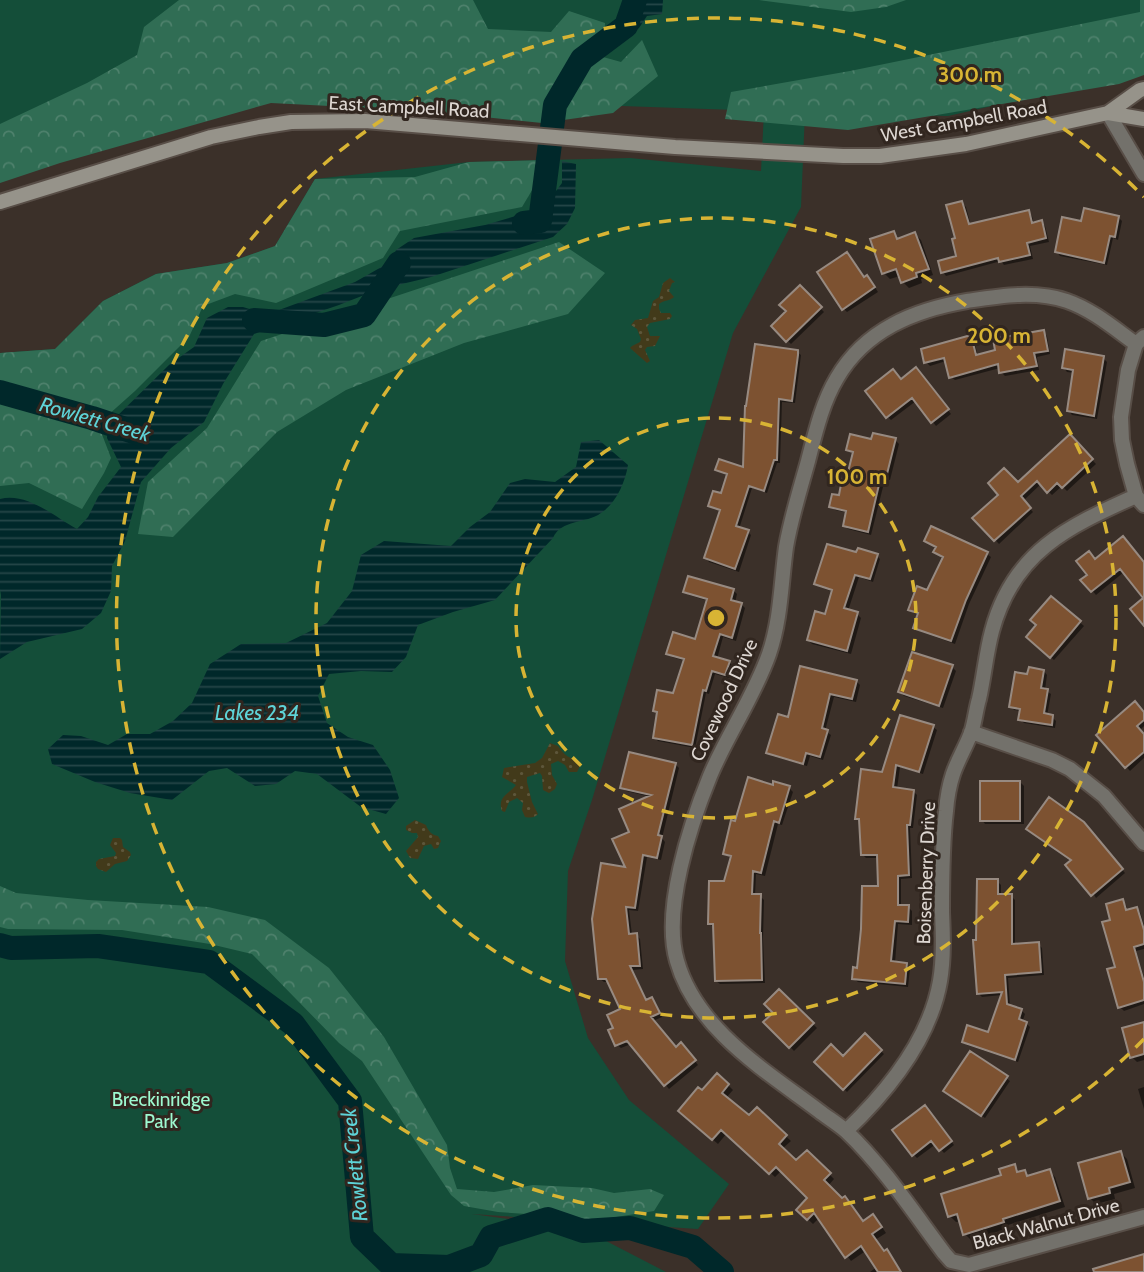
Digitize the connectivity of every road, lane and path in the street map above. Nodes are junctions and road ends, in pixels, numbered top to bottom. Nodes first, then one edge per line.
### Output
1 (1144, 89) edge
2 (1108, 113) junction
3 (1144, 119) edge
4 (700, 148) joint
5 (1144, 174) edge
6 (0, 202) edge
7 (1140, 340) edge
8 (1140, 500) edge
9 (971, 732) junction
10 (1144, 843) edge
11 (846, 1131) junction
12 (1144, 1217) edge
13 (959, 1263) joint

1 - 2 main road, West Campbell Road
2 - 3 main road, West Campbell Road
2 - 4 main road, West Campbell Road
2 - 5 street
4 - 6 main road, East Campbell Road
7 - 8 street
7 - 11 street, Covewood Drive
8 - 9 street, Boisenberry Drive
9 - 10 street
9 - 11 street, Boisenberry Drive
11 - 13 street, Covewood Drive
12 - 13 street, Black Walnut Drive

